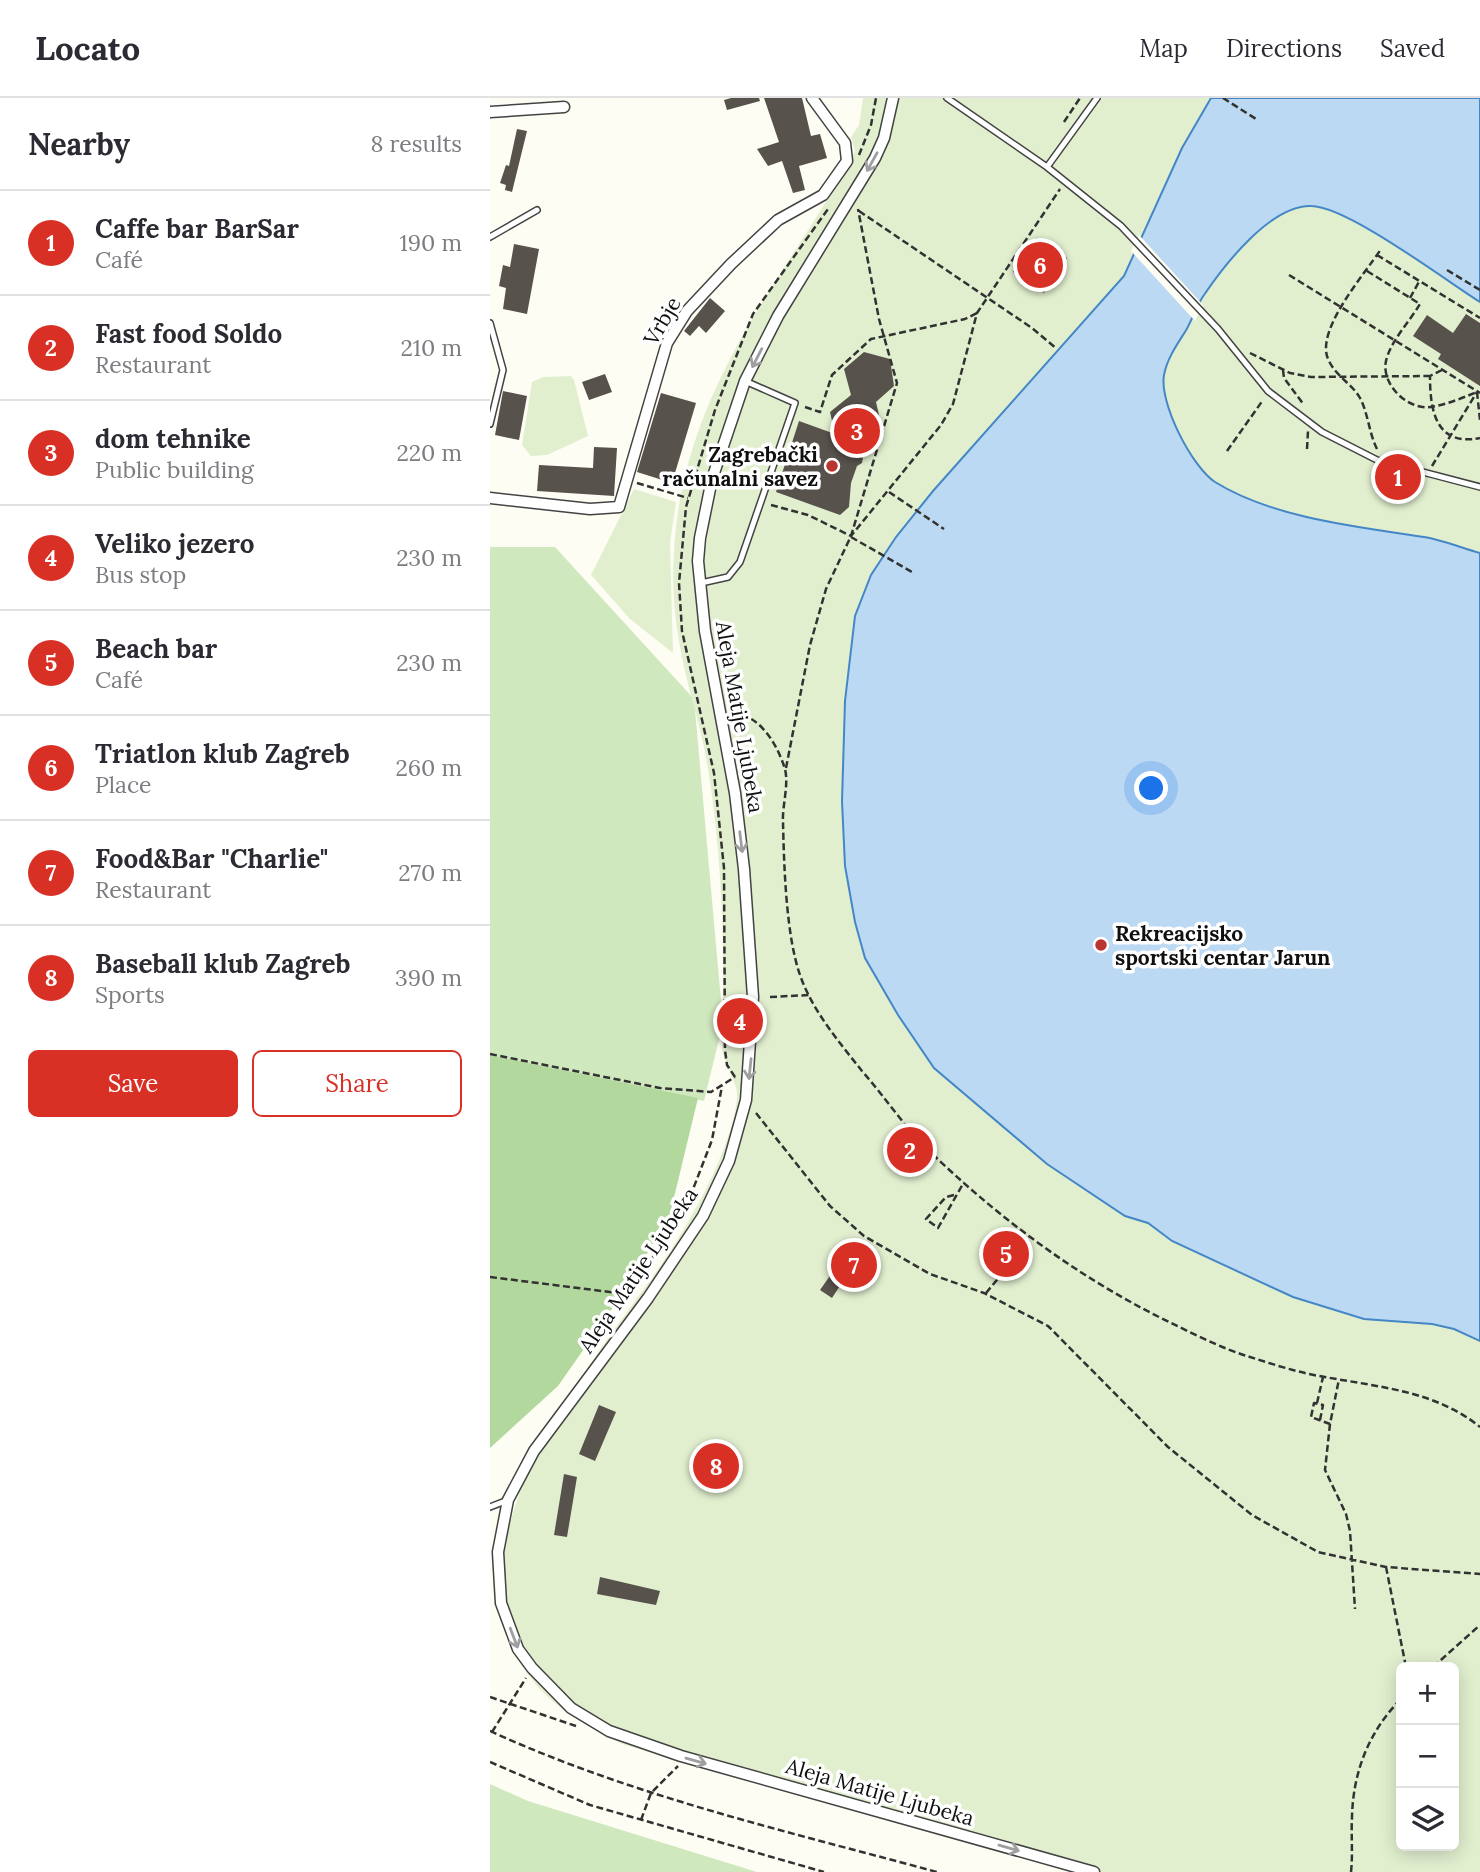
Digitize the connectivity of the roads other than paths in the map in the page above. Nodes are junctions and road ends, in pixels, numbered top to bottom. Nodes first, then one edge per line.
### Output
1 (812, 98) edge
2 (893, 98) edge
3 (947, 98) edge
4 (1097, 98) edge
5 (564, 107) dead end
6 (490, 112) edge
7 (1047, 167) junction
8 (537, 210) dead end
9 (490, 237) edge
10 (490, 323) edge
11 (745, 381) junction
12 (490, 424) edge
13 (1480, 487) edge
14 (490, 498) edge
15 (700, 583) junction
16 (508, 1500) junction
17 (490, 1507) edge
18 (1094, 1872) edge

1 - 14 street, Vrbje
2 -> 11 street, Aleja Matije Ljubeka
3 - 7 lane
4 - 7 lane
5 - 6 street
7 - 13 lane
8 - 9 lane
10 - 12 lane
11 - 15 street, Aleja Matije Ljubeka
11 - 15 lane
15 -> 16 street, Aleja Matije Ljubeka
16 - 17 lane
16 -> 18 street, Aleja Matije Ljubeka

